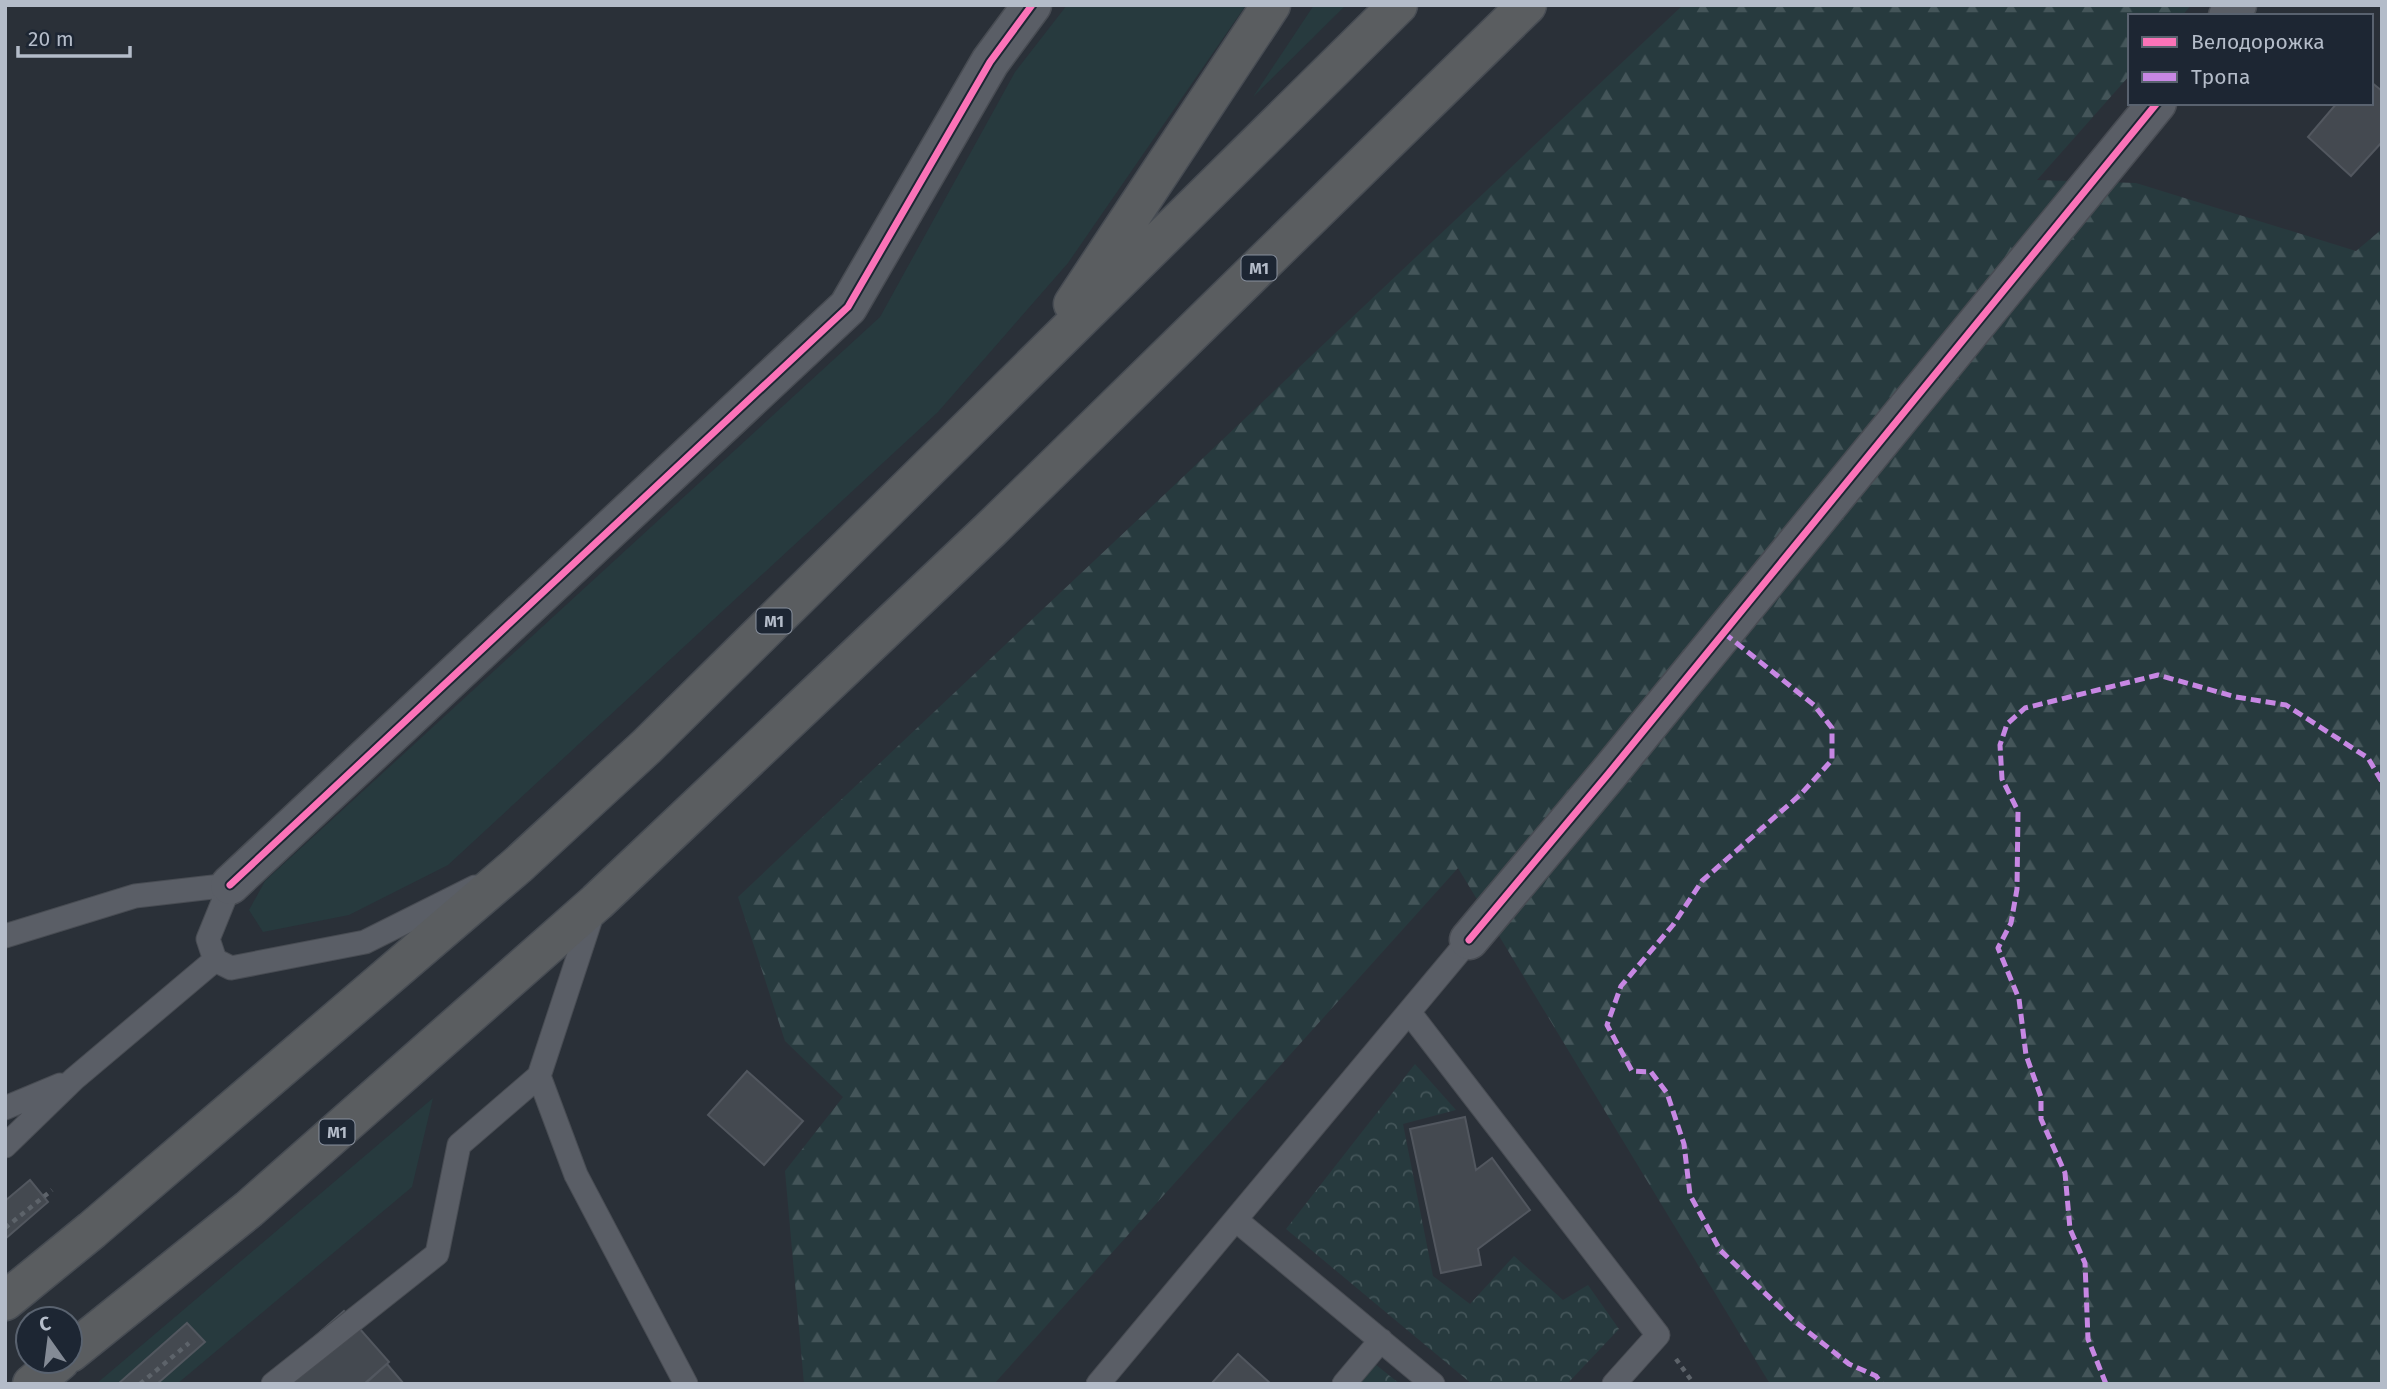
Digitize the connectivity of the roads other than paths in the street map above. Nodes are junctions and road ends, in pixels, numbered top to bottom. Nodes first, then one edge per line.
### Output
1 (1032, 5) edge
2 (1271, 5) edge
3 (1398, 5) edge
4 (1527, 5) edge
5 (2155, 105) edge
6 (1026, 373) junction
7 (518, 865) junction
8 (230, 885) junction
9 (597, 902) junction
10 (5, 936) edge
11 (1468, 940) joint
12 (215, 960) junction
13 (1409, 1012) junction
14 (539, 1076) junction
15 (75, 1079) junction
16 (5, 1108) edge
17 (5, 1146) edge
18 (1236, 1220) junction
19 (5, 1301) edge
20 (1381, 1340) junction
21 (84, 1342) edge
22 (272, 1384) edge
23 (686, 1384) edge
24 (1098, 1384) edge
25 (1344, 1384) edge
26 (1433, 1384) edge
27 (1614, 1384) edge

1 - 8 street
2 - 6 highway
3 - 6 highway, М1
4 - 9 highway, М1
5 - 11 street
6 - 7 highway, М1
7 - 12 lane
7 - 19 highway, М1
8 - 10 lane
8 - 12 lane
9 - 14 lane
9 - 21 highway, М1
11 - 13 lane
12 - 15 lane
13 - 18 lane
13 - 27 lane
14 - 22 lane
14 - 23 lane
15 - 16 lane
15 - 17 lane
18 - 20 lane
18 - 24 lane
20 - 25 lane
20 - 26 lane

